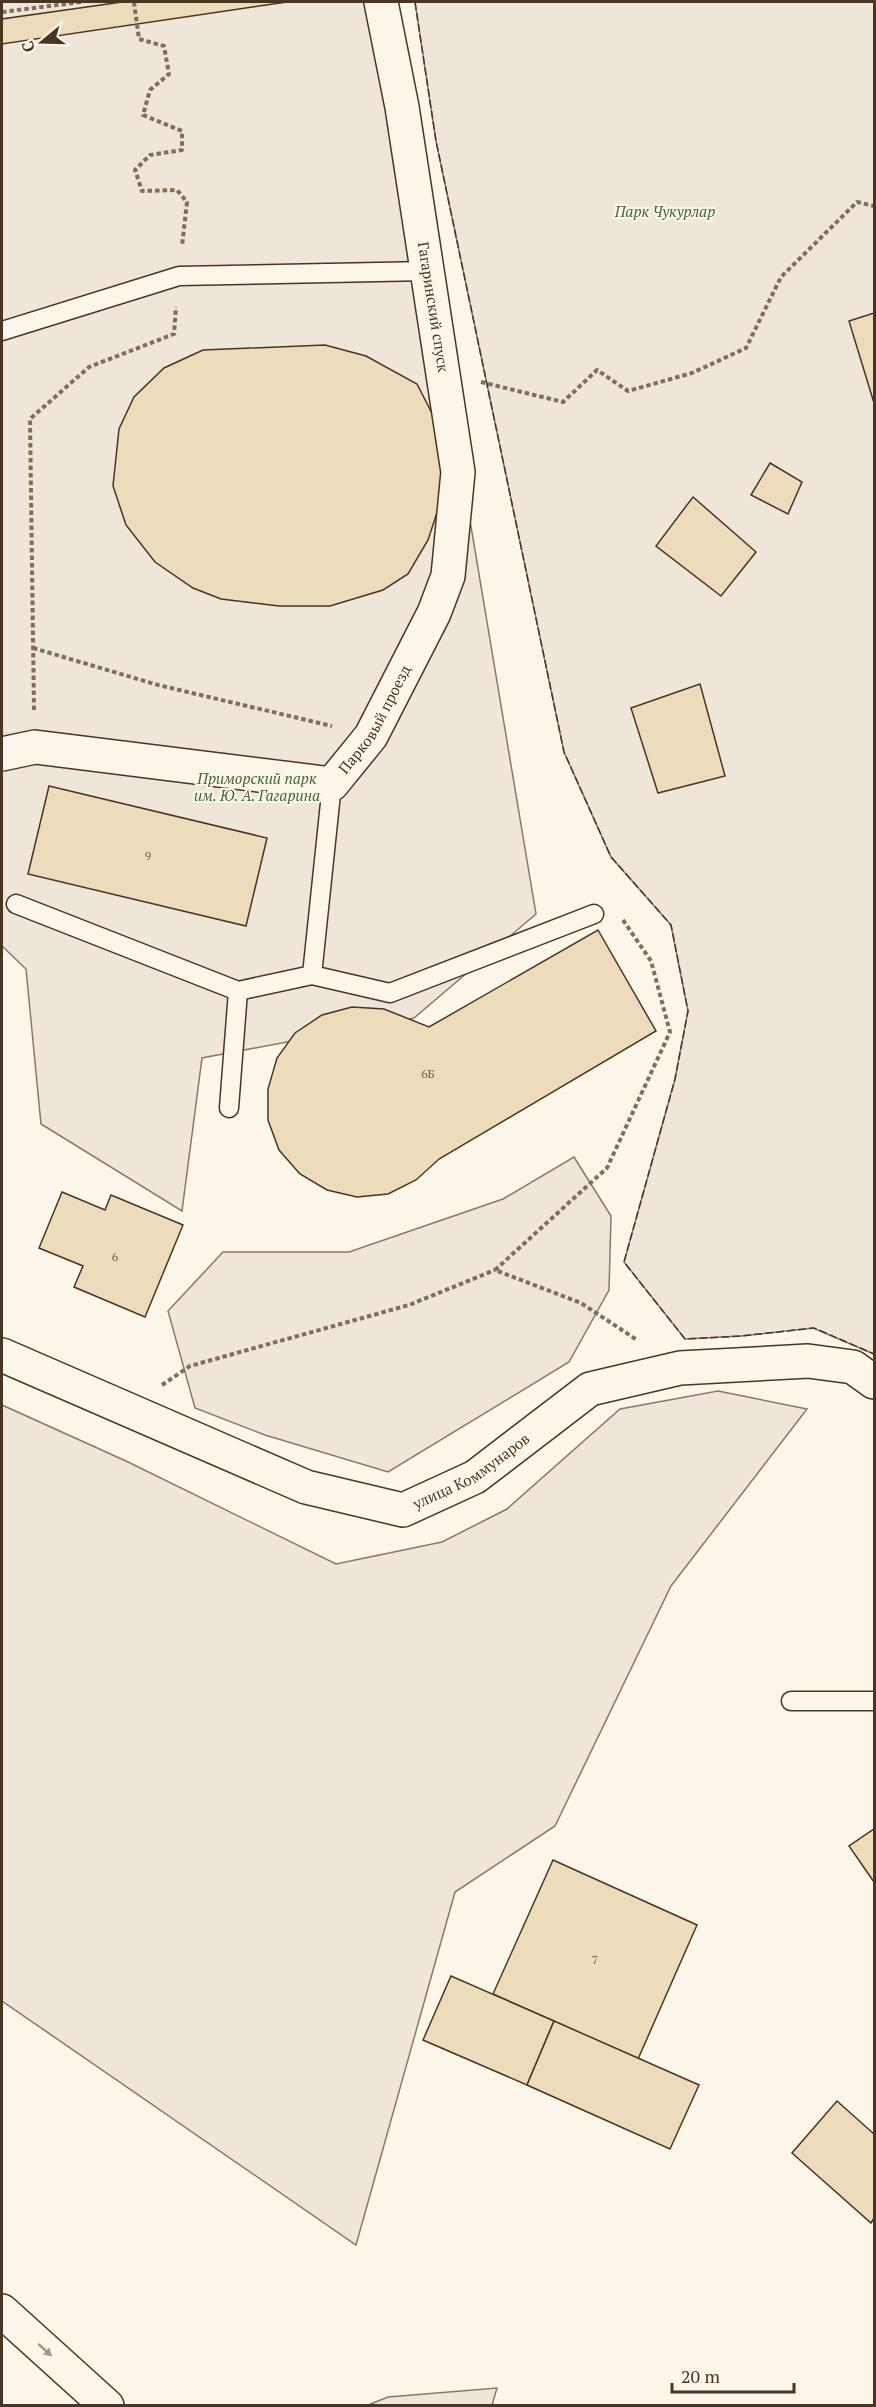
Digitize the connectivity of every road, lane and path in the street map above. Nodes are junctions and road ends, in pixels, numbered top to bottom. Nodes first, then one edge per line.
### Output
1 (81, 2) edge
2 (134, 2) edge
3 (381, 2) edge
4 (2, 12) edge
5 (874, 206) edge
6 (427, 271) junction
7 (180, 276) junction
8 (2, 331) edge
9 (443, 373) junction
10 (434, 613) joint
11 (33, 648) junction
12 (371, 736) junction
13 (35, 747) junction
14 (2, 754) edge
15 (332, 784) junction
16 (16, 904) dead end
17 (594, 914) joint
18 (312, 975) junction
19 (238, 991) junction
20 (230, 1108) dead end
21 (495, 1270) junction
22 (2, 1355) edge
23 (680, 1368) junction
24 (874, 1382) edge
25 (151, 1420) junction
26 (791, 1701) dead end
27 (874, 1701) edge
28 (2, 2311) edge
29 (107, 2406) edge

1 - 4 path
2 - 7 path
3 - 6 street, Гагаринский спуск
5 - 9 path
6 - 7 lane
6 - 9 street, Гагаринский спуск
7 - 8 lane
7 - 11 path
9 - 10 street, Гагаринский спуск
10 - 12 street, Парковый проезд
11 - 12 path
11 - 13 path
12 - 15 street, Парковый проезд
13 - 14 street, Парковый проезд
13 - 15 street, Парковый проезд
15 - 18 lane
16 - 19 lane
17 - 18 lane
17 - 21 path
18 - 19 lane
19 - 20 lane
21 - 23 path
21 - 25 path
22 - 25 street, улица Коммунаров
23 - 24 street, улица Коммунаров
23 - 25 street, улица Коммунаров
26 - 27 lane
28 -> 29 street

